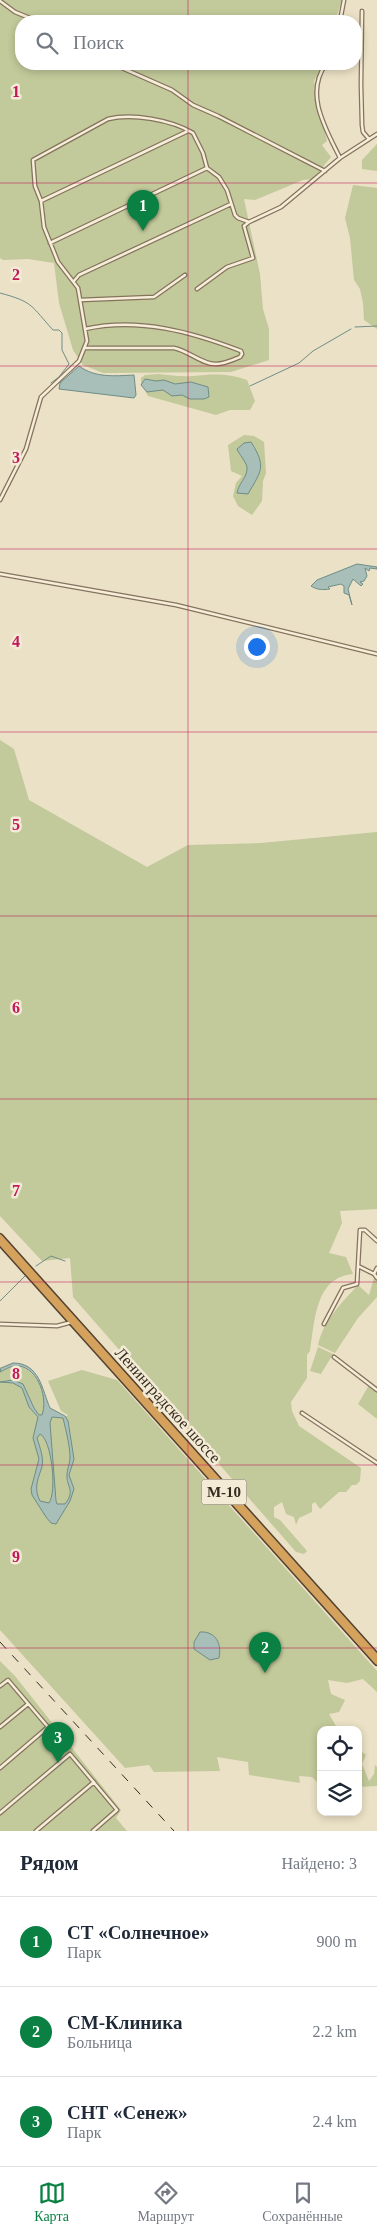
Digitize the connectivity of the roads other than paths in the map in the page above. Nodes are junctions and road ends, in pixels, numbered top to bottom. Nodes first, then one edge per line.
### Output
1 (344, 0) edge
2 (0, 1) edge
3 (362, 11) dead end
4 (23, 15) edge
5 (341, 15) edge
6 (127, 70) edge
7 (322, 70) edge
8 (189, 130) junction
9 (377, 134) edge
10 (369, 140) junction
11 (340, 158) junction
12 (208, 168) junction
13 (325, 171) junction
14 (41, 200) junction
15 (231, 204) junction
16 (249, 222) junction
17 (50, 243) junction
18 (185, 275) dead end
19 (74, 281) junction
20 (197, 289) dead end
21 (80, 300) junction
22 (85, 329) junction
23 (86, 348) junction
24 (0, 500) edge
25 (0, 574) edge
26 (377, 654) edge
27 (0, 1237) edge
28 (377, 1241) edge
29 (0, 1242) edge
30 (358, 1266) junction
31 (377, 1268) edge
32 (374, 1274) junction
33 (377, 1278) edge
34 (73, 1321) junction
35 (0, 1324) edge
36 (324, 1324) dead end
37 (334, 1357) dead end
38 (377, 1390) edge
39 (302, 1413) dead end
40 (377, 1463) edge
41 (377, 1656) edge
42 (377, 1662) edge
43 (0, 1686) edge
44 (28, 1703) junction
45 (0, 1727) edge
46 (0, 1768) edge
47 (94, 1782) junction
48 (0, 1813) edge
49 (36, 1831) edge
50 (93, 1831) edge

1 - 5 street
2 - 4 street
3 - 10 street
6 - 13 street
7 - 11 street
8 - 12 street
8 - 14 street
8 - 14 street
9 - 10 street
10 - 11 street
11 - 13 street
12 - 15 street
12 - 17 street
13 - 16 street
14 - 17 street
15 - 16 street
15 - 19 street
16 - 20 street
17 - 19 street
18 - 21 street
19 - 21 street
21 - 22 street
22 - 23 street
22 - 23 street
23 - 24 street
25 - 26 street
27 - 34 highway, Ленинградское шоссе / М-10
28 - 30 street
29 - 34 highway, Ленинградское шоссе / М-10
30 - 32 street
30 - 36 street
31 - 32 street
32 - 33 street
34 - 35 street
34 - 41 highway, Ленинградское шоссе / М-10
34 - 42 highway, Ленинградское шоссе / М-10
37 - 38 street
39 - 40 street
43 - 44 street
44 - 45 street
44 - 46 street
47 - 48 street
47 - 49 street
47 - 50 street

